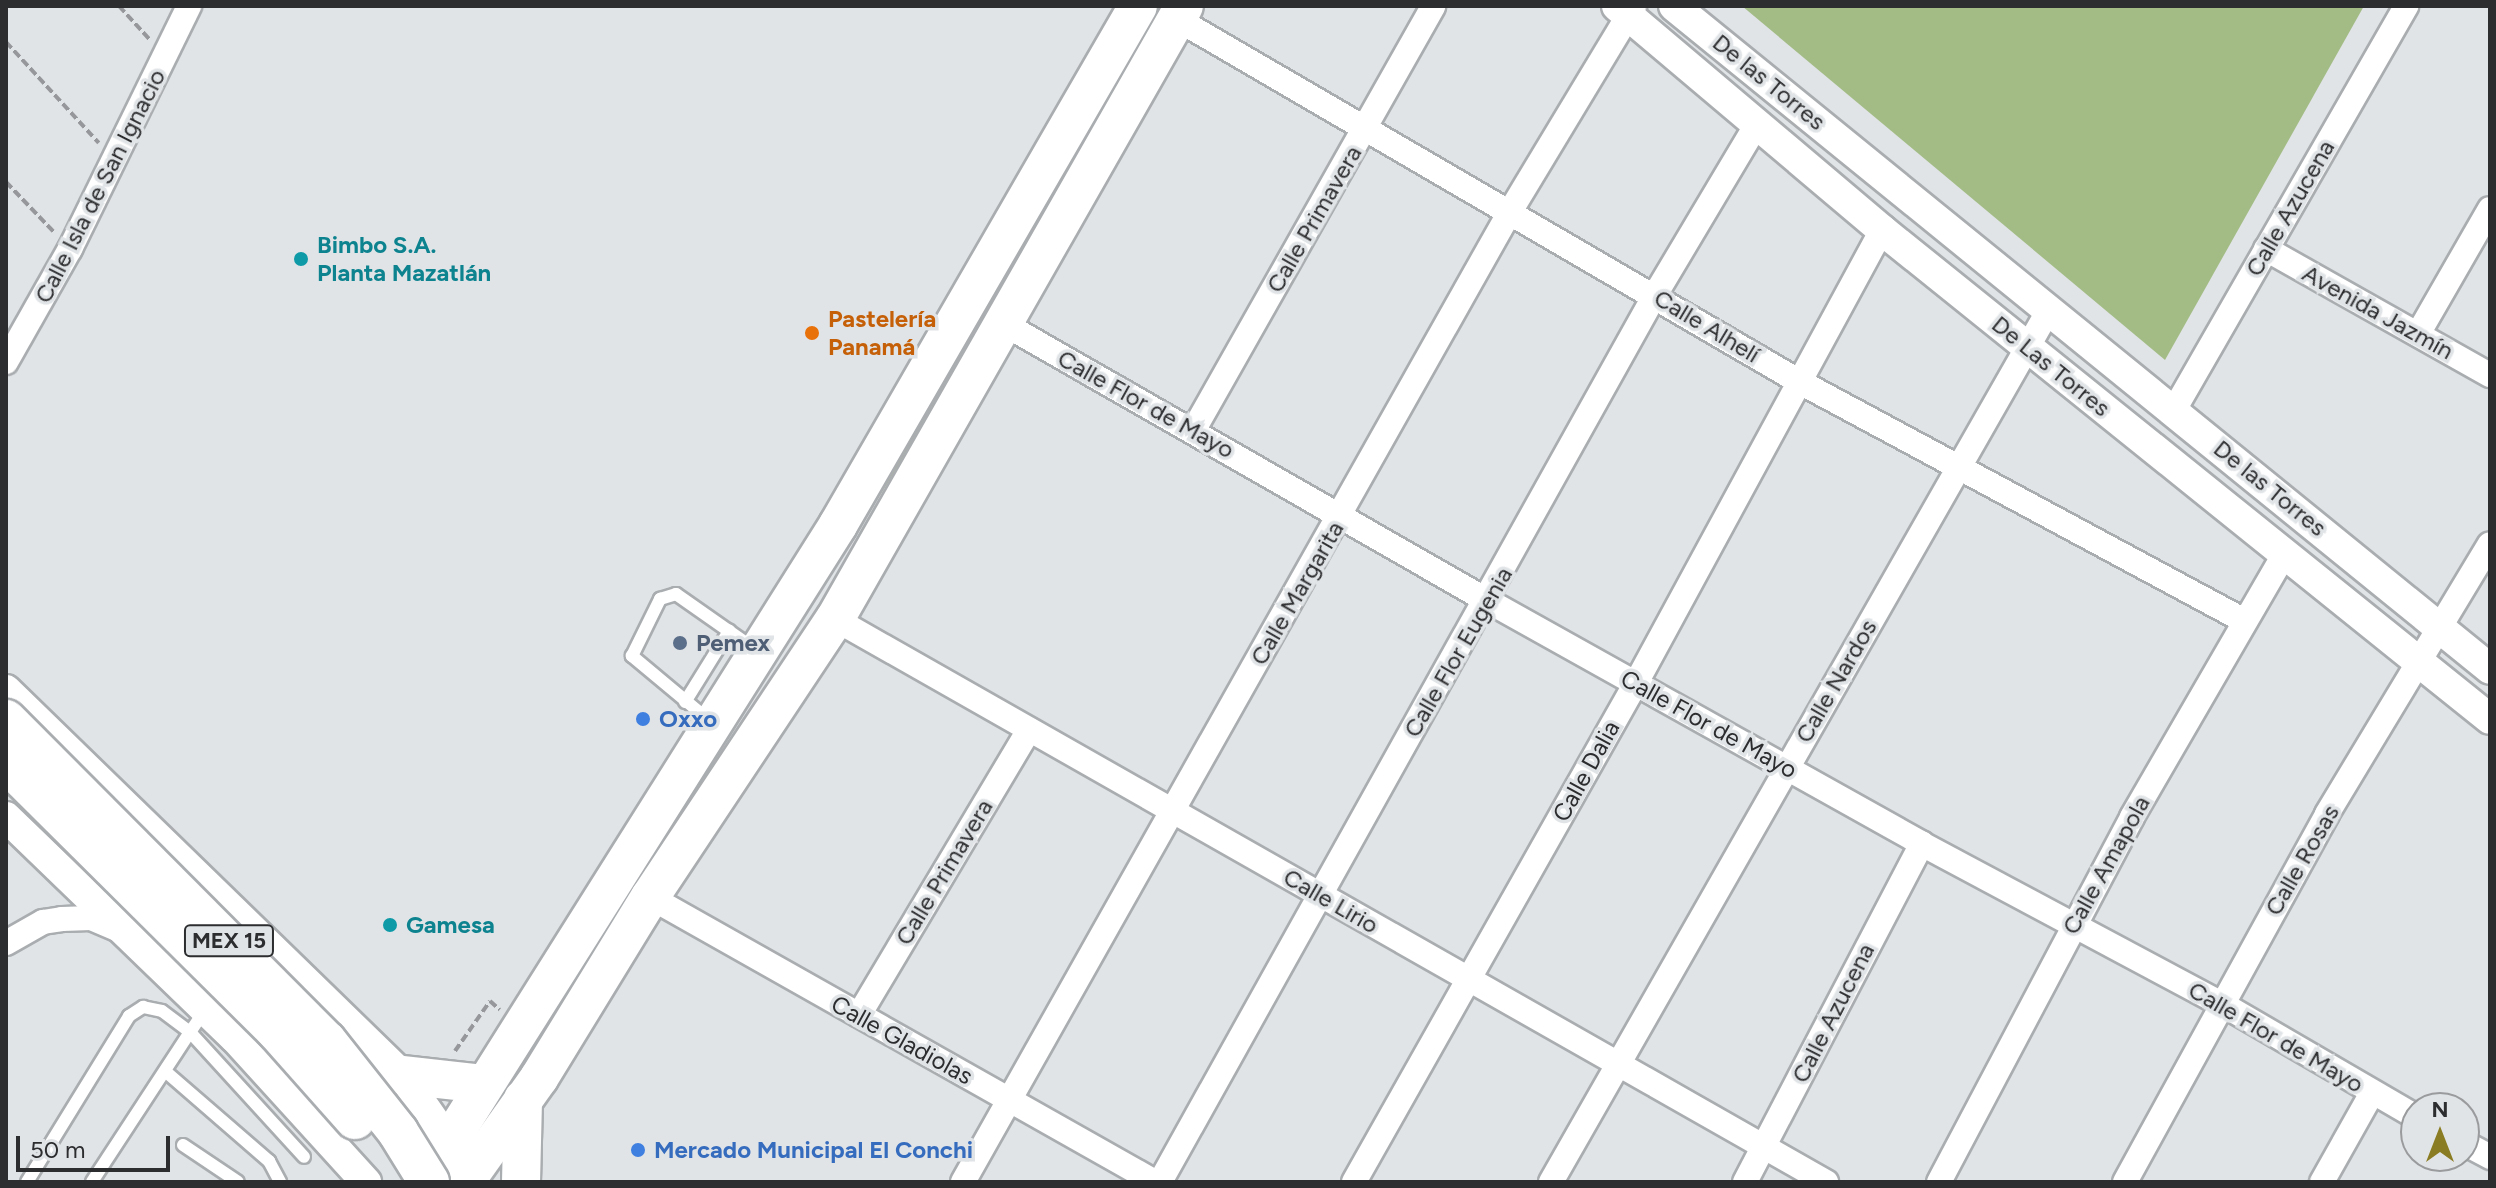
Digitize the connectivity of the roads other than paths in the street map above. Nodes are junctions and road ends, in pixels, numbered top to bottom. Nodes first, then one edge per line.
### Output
1 (189, 6) edge
2 (1138, 6) edge
3 (1433, 6) edge
4 (1674, 6) edge
5 (2406, 6) edge
6 (1626, 9) edge
7 (1181, 12) edge
8 (1758, 122) junction
9 (1364, 130) junction
10 (2490, 209) edge
11 (1508, 215) junction
12 (1882, 230) junction
13 (2266, 249) junction
14 (1655, 295) junction
15 (2050, 308) junction
16 (1006, 325) junction
17 (2418, 334) junction
18 (2025, 345) junction
19 (7, 363) edge
20 (2490, 375) edge
21 (1800, 382) junction
22 (2174, 410) junction
23 (1193, 431) junction
24 (1956, 470) junction
25 (1343, 513) junction
26 (2490, 544) edge
27 (2284, 555) junction
28 (1488, 601) junction
29 (835, 619) junction
30 (2243, 620) junction
31 (2440, 628) junction
32 (744, 642) junction
33 (2419, 659) junction
34 (2490, 669) edge
35 (1636, 683) junction
36 (6, 690) edge
37 (699, 712) junction
38 (2490, 719) edge
39 (6, 720) edge
40 (1029, 730) junction
41 (6, 762) edge
42 (1787, 767) junction
43 (1174, 811) junction
44 (6, 817) edge
45 (1922, 844) junction
46 (1320, 895) junction
47 (650, 897) junction
48 (2073, 925) junction
49 (120, 930) junction
50 (261, 938) junction
51 (6, 943) edge
52 (1469, 979) junction
53 (2222, 1004) junction
54 (859, 1015) junction
55 (197, 1021) junction
56 (1617, 1063) junction
57 (165, 1071) junction
58 (402, 1075) junction
59 (483, 1084) junction
60 (2372, 1093) junction
61 (523, 1099) junction
62 (1011, 1101) junction
63 (2400, 1108) edge
64 (450, 1140) junction
65 (183, 1145) dead end
66 (1765, 1147) junction
67 (304, 1157) dead end
68 (469, 1179) edge
69 (27, 1182) edge
70 (92, 1182) edge
71 (238, 1182) edge
72 (280, 1182) edge
73 (366, 1182) edge
74 (397, 1182) edge
75 (427, 1182) edge
76 (521, 1182) edge
77 (963, 1182) edge
78 (1158, 1182) edge
79 (1354, 1182) edge
80 (1551, 1182) edge
81 (1745, 1182) edge
82 (1826, 1182) edge
83 (1939, 1182) edge
84 (2125, 1182) edge
85 (2322, 1182) edge

1 - 19 street, Calle Isla de San Ignacio
2 - 32 main road
3 - 9 street, Calle Primavera
4 - 15 street, De las Torres
5 - 13 street, Calle Azucena
6 - 8 street, De Las Torres
6 - 11 street, Calle Margarita
7 - 9 street, Calle Alhelí
7 - 16 main road
8 - 12 street, De Las Torres
8 - 14 street, Calle Flor Eugenia
9 - 11 street, Calle Alhelí
9 - 23 street, Calle Primavera
10 - 17 street
11 - 14 street, Calle Alhelí
11 - 25 street, Calle Margarita
12 - 18 street, De Las Torres
12 - 21 street, Calle Dalia
13 - 17 street, Avenida Jazmín
13 - 22 street, Calle Azucena
14 - 21 street, Calle Alhelí
14 - 28 street, Calle Flor Eugenia
15 - 18 street, De las Torres
15 - 22 street, De las Torres
16 - 23 street, Calle Flor de Mayo
16 - 29 main road
17 - 20 street, Avenida Jazmín
18 - 24 street, Calle Nardos
18 - 27 street, De Las Torres
21 - 24 street, Calle Alhelí
21 - 35 street, Calle Dalia
22 - 31 street, De las Torres
23 - 25 street, Calle Flor de Mayo
24 - 30 street, Calle Alhelí
24 - 42 street, Calle Nardos
25 - 28 street, Calle Flor de Mayo
25 - 43 street, Calle Margarita
26 - 31 street, Calle Rosas
27 - 30 street, Calle Amapola
27 - 33 street, De Las Torres
28 - 35 street, Calle Flor de Mayo
28 - 46 street, Calle Flor Eugenia
29 - 40 street, Calle Lirio
29 - 47 main road
30 - 48 street, Calle Amapola
31 - 33 street, Calle Rosas
31 - 34 street, De las Torres
32 - 37 main road
32 - 37 lane
33 - 38 street, De Las Torres
33 - 53 street, Calle Rosas
35 - 42 street, Calle Flor de Mayo
35 - 52 street, Calle Dalia
36 - 50 street, MEX 15
37 - 59 main road
39 - 75 highway, MEX 15, bridge
40 - 43 street, Calle Lirio
40 - 54 street, Calle Primavera
41 - 74 highway, MEX 15, bridge
42 - 45 street, Calle Flor de Mayo
42 - 56 street, Calle Nardos
43 - 46 street, Calle Lirio
43 - 62 street, Calle Margarita
44 - 49 street, MEX 15
45 - 48 street, Calle Flor de Mayo
45 - 66 street, Calle Azucena
46 - 52 street, Calle Lirio
46 - 78 street, Calle Flor Eugenia
47 - 54 street, Calle Gladiolas
47 - 61 main road
48 - 53 street, Calle Flor de Mayo
48 - 83 street, Calle Amapola
49 - 51 street
49 - 55 street, MEX 15
50 - 55 street
50 - 58 street, MEX 15
52 - 56 street, Calle Lirio
52 - 79 street, Calle Dalia
53 - 60 street, Calle Flor de Mayo
53 - 84 street, Calle Rosas
54 - 62 street, Calle Gladiolas
55 - 57 lane
55 - 67 lane
55 - 69 lane
55 - 73 street, MEX 15
56 - 66 street, Calle Lirio
56 - 80 street, Calle Nardos
57 - 70 lane
57 - 72 lane
58 - 59 main road
58 - 64 street, MEX 15
59 - 64 main road
60 - 63 street, Calle Flor de Mayo
60 - 85 street
61 - 68 main road
61 - 76 main road
62 - 77 street, Calle Margarita
62 - 78 street, Calle Gladiolas
64 - 68 street, MEX 15
64 - 75 main road
65 - 71 lane
66 - 81 street, Calle Azucena
66 - 82 street, Calle Lirio

